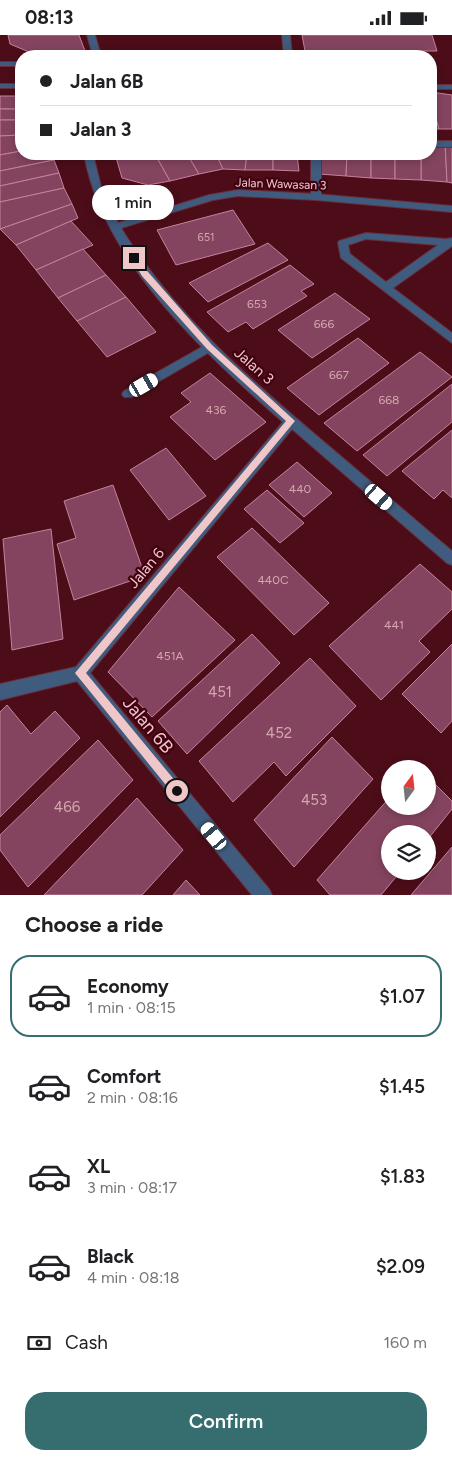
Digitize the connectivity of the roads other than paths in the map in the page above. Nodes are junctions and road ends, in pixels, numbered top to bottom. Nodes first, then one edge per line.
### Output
1 (91, 35) edge
2 (286, 35) edge
3 (95, 50) edge
4 (287, 50) edge
5 (0, 64) edge
6 (15, 64) edge
7 (0, 85) edge
8 (15, 86) edge
9 (437, 87) edge
10 (452, 87) edge
11 (452, 144) edge
12 (437, 145) edge
13 (89, 160) edge
14 (316, 160) edge
15 (316, 197) junction
16 (452, 209) edge
17 (114, 227) junction
18 (450, 241) edge
19 (386, 288) junction
20 (452, 339) edge
21 (209, 347) junction
22 (128, 394) dead end
23 (291, 421) junction
24 (452, 559) edge
25 (80, 673) junction
26 (0, 692) edge
27 (263, 895) edge

1 - 3 street
2 - 4 street
5 - 6 street
7 - 8 street
9 - 10 street
11 - 12 street
13 - 17 street, Jalan 3
14 - 15 street
15 - 16 street, Jalan Wawasan 3
15 - 17 street, Jalan Wawasan 3
17 - 21 street, Jalan 3
18 - 19 street
18 - 19 street
19 - 20 street
21 - 22 street
21 - 23 street, Jalan 3
23 - 24 street, Jalan 3
23 - 25 street, Jalan 6
25 - 26 street
25 - 27 street, Jalan 6B

